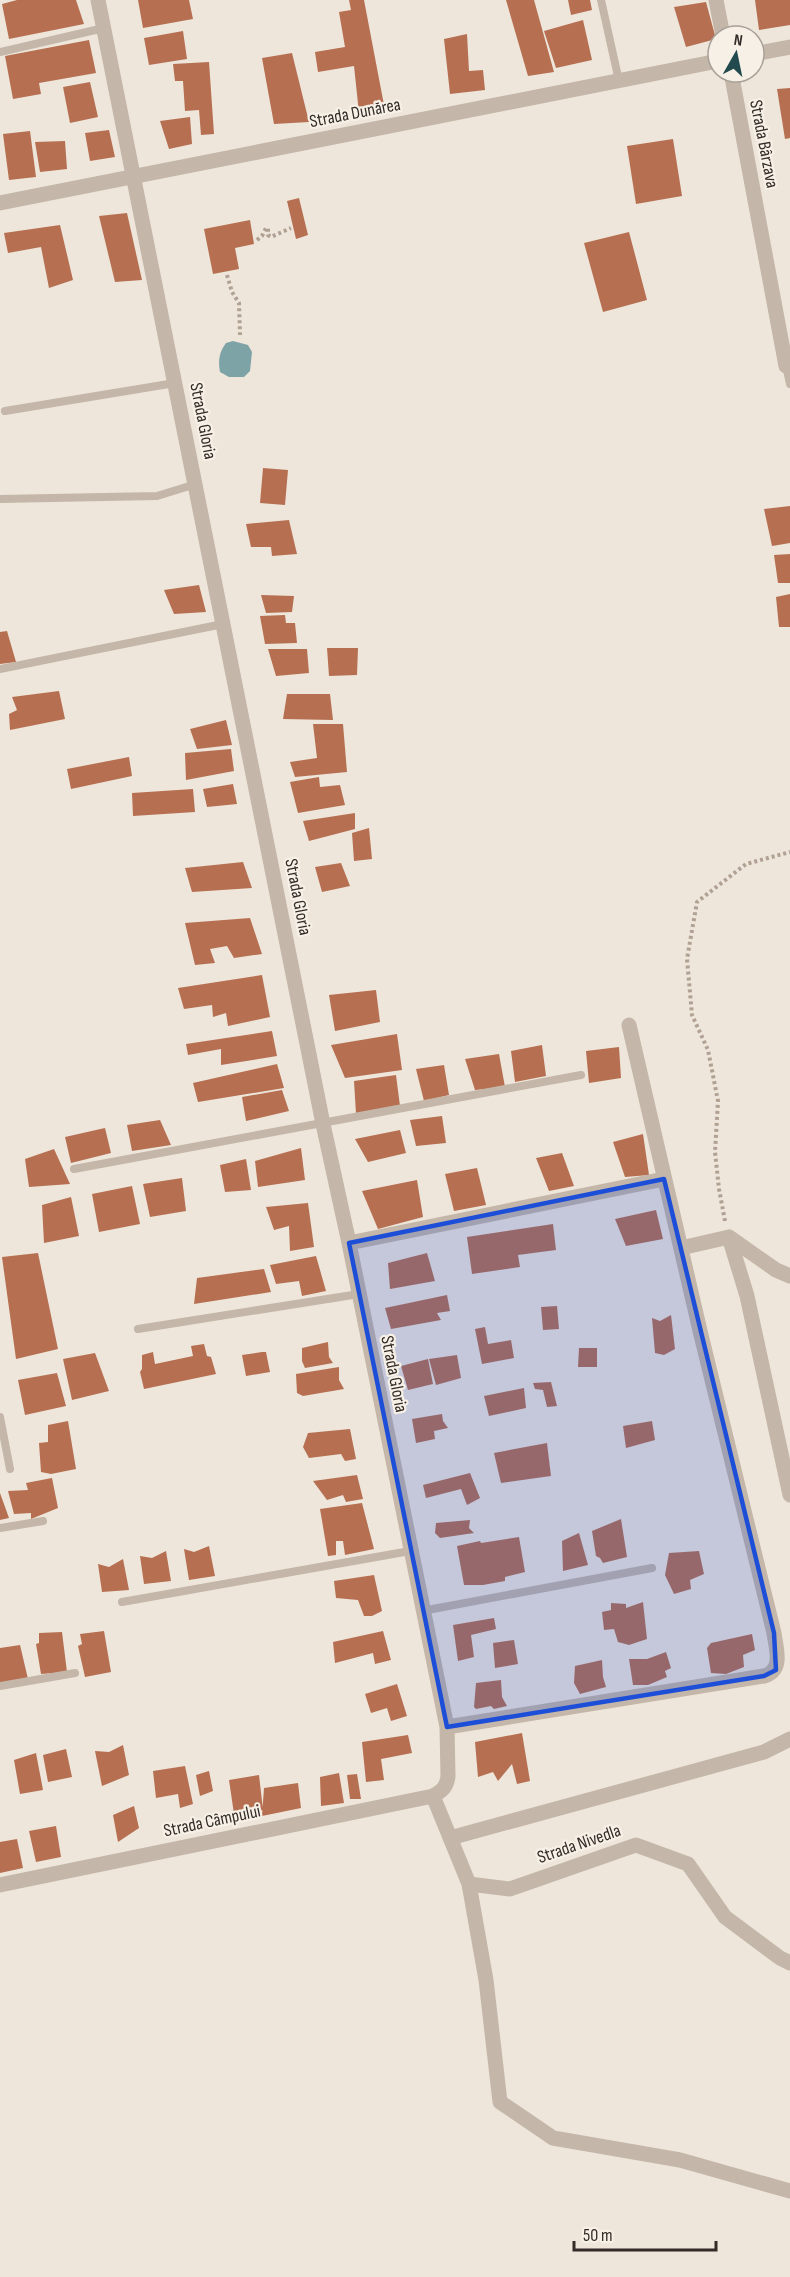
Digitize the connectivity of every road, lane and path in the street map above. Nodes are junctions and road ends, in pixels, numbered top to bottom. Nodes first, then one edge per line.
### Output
1 (98, 0) edge
2 (601, 0) edge
3 (716, 0) edge
4 (721, 24) edge
5 (104, 28) junction
6 (790, 47) edge
7 (0, 52) edge
8 (766, 52) edge
9 (706, 63) edge
10 (620, 81) junction
11 (732, 84) edge
12 (134, 177) junction
13 (0, 203) edge
14 (291, 228) dead end
15 (257, 240) dead end
16 (227, 275) dead end
17 (240, 335) dead end
18 (788, 366) edge
19 (175, 383) junction
20 (790, 384) edge
21 (5, 411) dead end
22 (196, 484) junction
23 (0, 499) edge
24 (224, 624) junction
25 (0, 669) edge
26 (790, 852) edge
27 (629, 1024) dead end
28 (581, 1075) dead end
29 (323, 1124) junction
30 (74, 1169) dead end
31 (664, 1179) junction
32 (729, 1237) junction
33 (349, 1243) junction
34 (681, 1248) junction
35 (790, 1276) edge
36 (359, 1294) junction
37 (138, 1329) dead end
38 (0, 1417) edge
39 (10, 1469) dead end
40 (790, 1495) edge
41 (43, 1521) dead end
42 (0, 1528) edge
43 (410, 1551) junction
44 (652, 1568) dead end
45 (123, 1602) dead end
46 (422, 1611) junction
47 (75, 1673) dead end
48 (0, 1686) edge
49 (447, 1728) junction
50 (790, 1739) edge
51 (433, 1796) junction
52 (450, 1838) junction
53 (469, 1884) junction
54 (0, 1885) edge
55 (790, 1963) edge
56 (790, 2191) edge

1 - 5 street, Strada Gloria
2 - 10 lane
3 - 4 street
5 - 7 lane
5 - 12 street, Strada Gloria
6 - 8 street
9 - 10 street, Strada Dunărea
10 - 12 street, Strada Dunărea
11 - 18 street, Strada Bârzava
12 - 13 street, Strada Dunărea
12 - 19 street, Strada Gloria
14 - 15 path
16 - 17 path
18 - 20 lane, Strada Bârzava
19 - 21 lane
19 - 22 street, Strada Gloria
22 - 23 lane
22 - 24 street, Strada Gloria
24 - 25 lane
24 - 29 street, Strada Gloria
26 - 32 path
27 - 31 street
28 - 29 lane
29 - 30 lane
29 - 33 street, Strada Gloria
31 - 33 street
31 - 34 street
32 - 34 street
32 - 35 street
32 - 40 street
33 - 36 street, Strada Gloria
34 - 49 street
36 - 37 lane
36 - 43 street, Strada Gloria
38 - 39 lane
41 - 42 lane
43 - 45 lane
43 - 46 street, Strada Gloria
44 - 46 lane
46 - 49 street, Strada Gloria
47 - 48 lane
49 - 51 street, Strada Gloria
50 - 52 street
51 - 52 street
51 - 54 street, Strada Câmpului
52 - 53 street
53 - 55 street, Strada Nivedla
53 - 56 street

